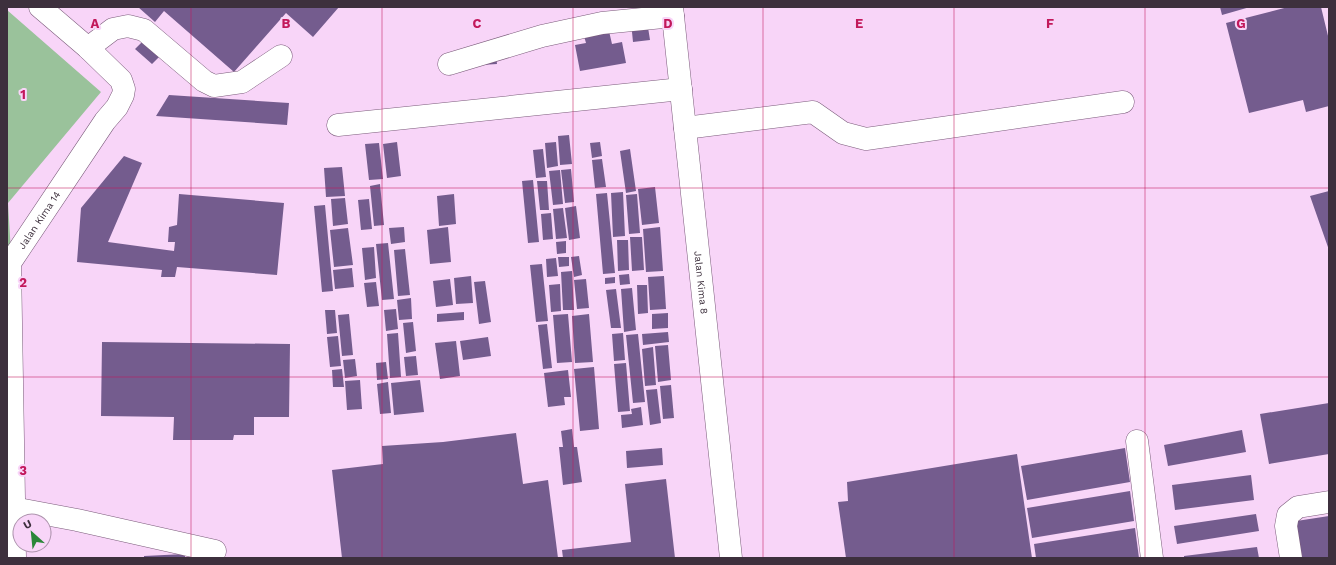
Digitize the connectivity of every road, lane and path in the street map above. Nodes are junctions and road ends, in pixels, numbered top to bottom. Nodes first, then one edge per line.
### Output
1 (40, 7) edge
2 (673, 11) edge
3 (88, 48) junction
4 (281, 56) dead end
5 (449, 64) dead end
6 (681, 89) junction
7 (1123, 102) dead end
8 (338, 125) dead end
9 (685, 128) junction
10 (9, 263) edge
11 (1137, 441) dead end
12 (1329, 502) edge
13 (13, 508) junction
14 (215, 551) dead end
15 (15, 558) edge
16 (730, 558) edge
17 (1152, 558) edge
18 (1291, 558) edge

1 - 3 street, Jalan Kima 14
2 - 5 street
2 - 6 street, Jalan Kima 8
3 - 4 street
3 - 10 street, Jalan Kima 14
6 - 8 street
6 - 9 street, Jalan Kima 8
7 - 9 street
9 - 16 street, Jalan Kima 8
10 - 13 street, Jalan Kima 14
11 - 17 street
12 - 18 street
13 - 14 street
13 - 15 street, Jalan Kima 14

